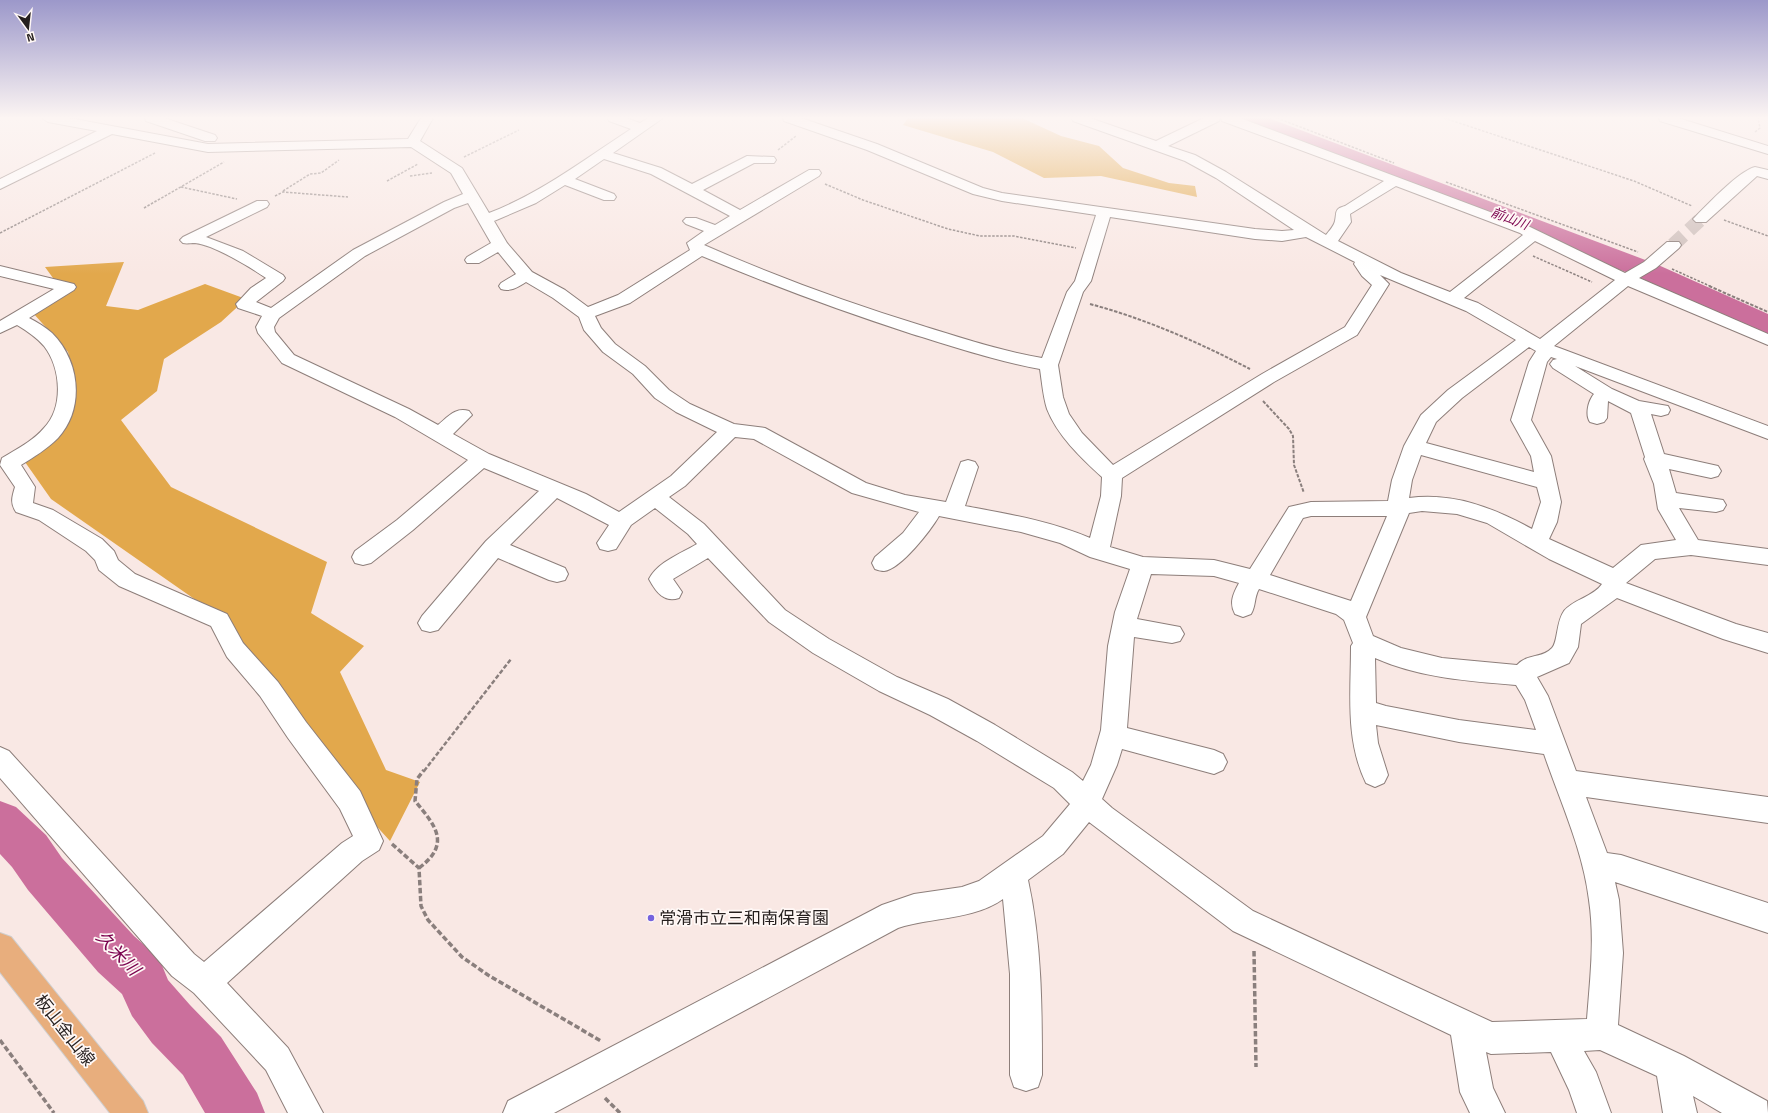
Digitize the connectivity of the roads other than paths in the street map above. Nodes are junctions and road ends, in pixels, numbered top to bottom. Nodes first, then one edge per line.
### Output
1 (30, 170) edge
2 (456, 170) edge
3 (579, 170) edge
4 (653, 170) edge
5 (732, 170) edge
6 (927, 170) edge
7 (1212, 170) edge
8 (1369, 170) edge
9 (810, 175) road end
10 (1768, 175) edge
11 (564, 180) junction
12 (1395, 180) junction
13 (0, 185) edge
14 (693, 191) junction
15 (472, 196) junction
16 (609, 197) dead end
17 (678, 200) dead end
18 (262, 204) dead end
19 (1105, 212) junction
20 (1697, 213) tunnel mouth
21 (740, 216) junction
22 (485, 219) junction
23 (691, 221) dead end
24 (716, 231) junction
25 (1308, 232) junction
26 (1532, 235) junction
27 (1330, 242) junction
28 (500, 245) junction
29 (1673, 245) tunnel mouth
30 (701, 250) junction
31 (473, 260) dead end
32 (1364, 260) junction
33 (0, 271) edge
34 (526, 275) junction
35 (1628, 278) junction
36 (1380, 284) junction
37 (507, 286) dead end
38 (1419, 286) junction
39 (1452, 299) junction
40 (274, 314) junction
41 (586, 314) junction
42 (8, 323) edge
43 (1768, 340) edge
44 (1540, 347) junction
45 (1050, 365) junction
46 (1606, 393) junction
47 (1635, 406) junction
48 (1660, 410) dead end
49 (462, 415) dead end
50 (1597, 418) dead end
51 (730, 430) junction
52 (1768, 433) edge
53 (440, 434) junction
54 (1414, 446) junction
55 (482, 458) junction
56 (1654, 459) junction
57 (968, 467) dead end
58 (1711, 471) dead end
59 (1112, 475) junction
60 (1548, 483) junction
61 (552, 488) junction
62 (656, 498) junction
63 (1667, 499) junction
64 (1716, 505) dead end
65 (932, 508) junction
66 (1399, 508) junction
67 (954, 512) junction
68 (623, 520) junction
69 (1537, 542) junction
70 (608, 543) dead end
71 (710, 546) junction
72 (494, 547) junction
73 (1691, 547) junction
74 (1098, 551) junction
75 (1768, 557) edge
76 (363, 558) dead end
77 (883, 564) dead end
78 (1143, 565) junction
79 (556, 574) dead end
80 (1254, 578) junction
81 (1614, 583) junction
82 (671, 592) dead end
83 (1243, 608) dead end
84 (1354, 615) junction
85 (430, 623) dead end
86 (1125, 624) junction
87 (1172, 634) dead end
88 (1365, 643) junction
89 (1768, 643) edge
90 (1523, 676) junction
91 (1364, 709) junction
92 (1112, 736) junction
93 (1552, 744) junction
94 (0, 759) edge
95 (1214, 762) dead end
96 (1376, 775) dead end
97 (1566, 782) junction
98 (1087, 802) junction
99 (1768, 810) edge
100 (1597, 865) junction
101 (1013, 874) junction
102 (1768, 918) edge
103 (0, 948) edge
104 (205, 982) junction
105 (1465, 1025) junction
106 (1601, 1034) junction
107 (1560, 1036) junction
108 (1673, 1067) junction
109 (1026, 1075) dead end
110 (122, 1110) edge
111 (306, 1113) edge
112 (520, 1113) edge
113 (1488, 1113) edge
114 (1594, 1113) edge
115 (1680, 1113) edge
116 (1755, 1113) edge

1 - 13 street
2 - 15 street
3 - 11 street
4 - 14 street
5 - 14 street
6 - 19 street
7 - 25 street
8 - 12 street
9 - 21 street
10 - 20 street
11 - 16 street
11 - 22 street
12 - 26 street
12 - 27 street
14 - 17 street
14 - 21 street
15 - 22 street
15 - 40 street
18 - 40 street
19 - 25 street
19 - 45 street
21 - 24 street
22 - 28 street
23 - 24 street
24 - 30 street
25 - 27 street
26 - 35 street
26 - 39 street
27 - 32 street
28 - 31 street
28 - 34 street
29 - 35 street
30 - 41 street
30 - 45 street
32 - 36 street
32 - 38 street
33 - 42 street
34 - 37 street
34 - 41 street
35 - 43 street
35 - 44 street
36 - 38 street
36 - 59 street
38 - 39 street
39 - 44 street
40 - 53 street
41 - 51 street
42 - 104 street
44 - 46 street
44 - 52 street
44 - 54 street
44 - 60 street
45 - 59 street
46 - 47 street
46 - 50 street
47 - 48 street
47 - 56 street
49 - 53 street
51 - 62 street
51 - 65 street
53 - 55 street
54 - 60 street
54 - 66 street
55 - 61 street
55 - 76 street
56 - 58 street
56 - 63 street
57 - 67 street
59 - 74 street
60 - 69 street
61 - 68 street
61 - 72 street
62 - 68 street
62 - 71 street
63 - 64 street
63 - 73 street
65 - 67 street
65 - 77 street
66 - 69 street
66 - 80 street
66 - 84 street
67 - 74 street
68 - 70 street
69 - 81 street
71 - 82 street
71 - 98 street
72 - 79 street
72 - 85 street
73 - 75 street
73 - 81 street
74 - 78 street
78 - 80 street
78 - 86 street
80 - 83 street
80 - 84 street
81 - 89 street
81 - 90 street
84 - 88 street
86 - 87 street
86 - 92 street
88 - 90 street
88 - 91 street
90 - 93 street
91 - 93 street
91 - 96 street
92 - 95 street
92 - 98 street
93 - 97 street
94 - 104 street
97 - 99 street
97 - 100 street
98 - 101 street
98 - 105 street
100 - 102 street
100 - 106 street
101 - 109 street
101 - 112 street
103 - 110 main road, 板山金山線
104 - 111 street
105 - 107 street
105 - 113 street
106 - 107 street
106 - 108 street
107 - 114 street
108 - 115 street
108 - 116 street

